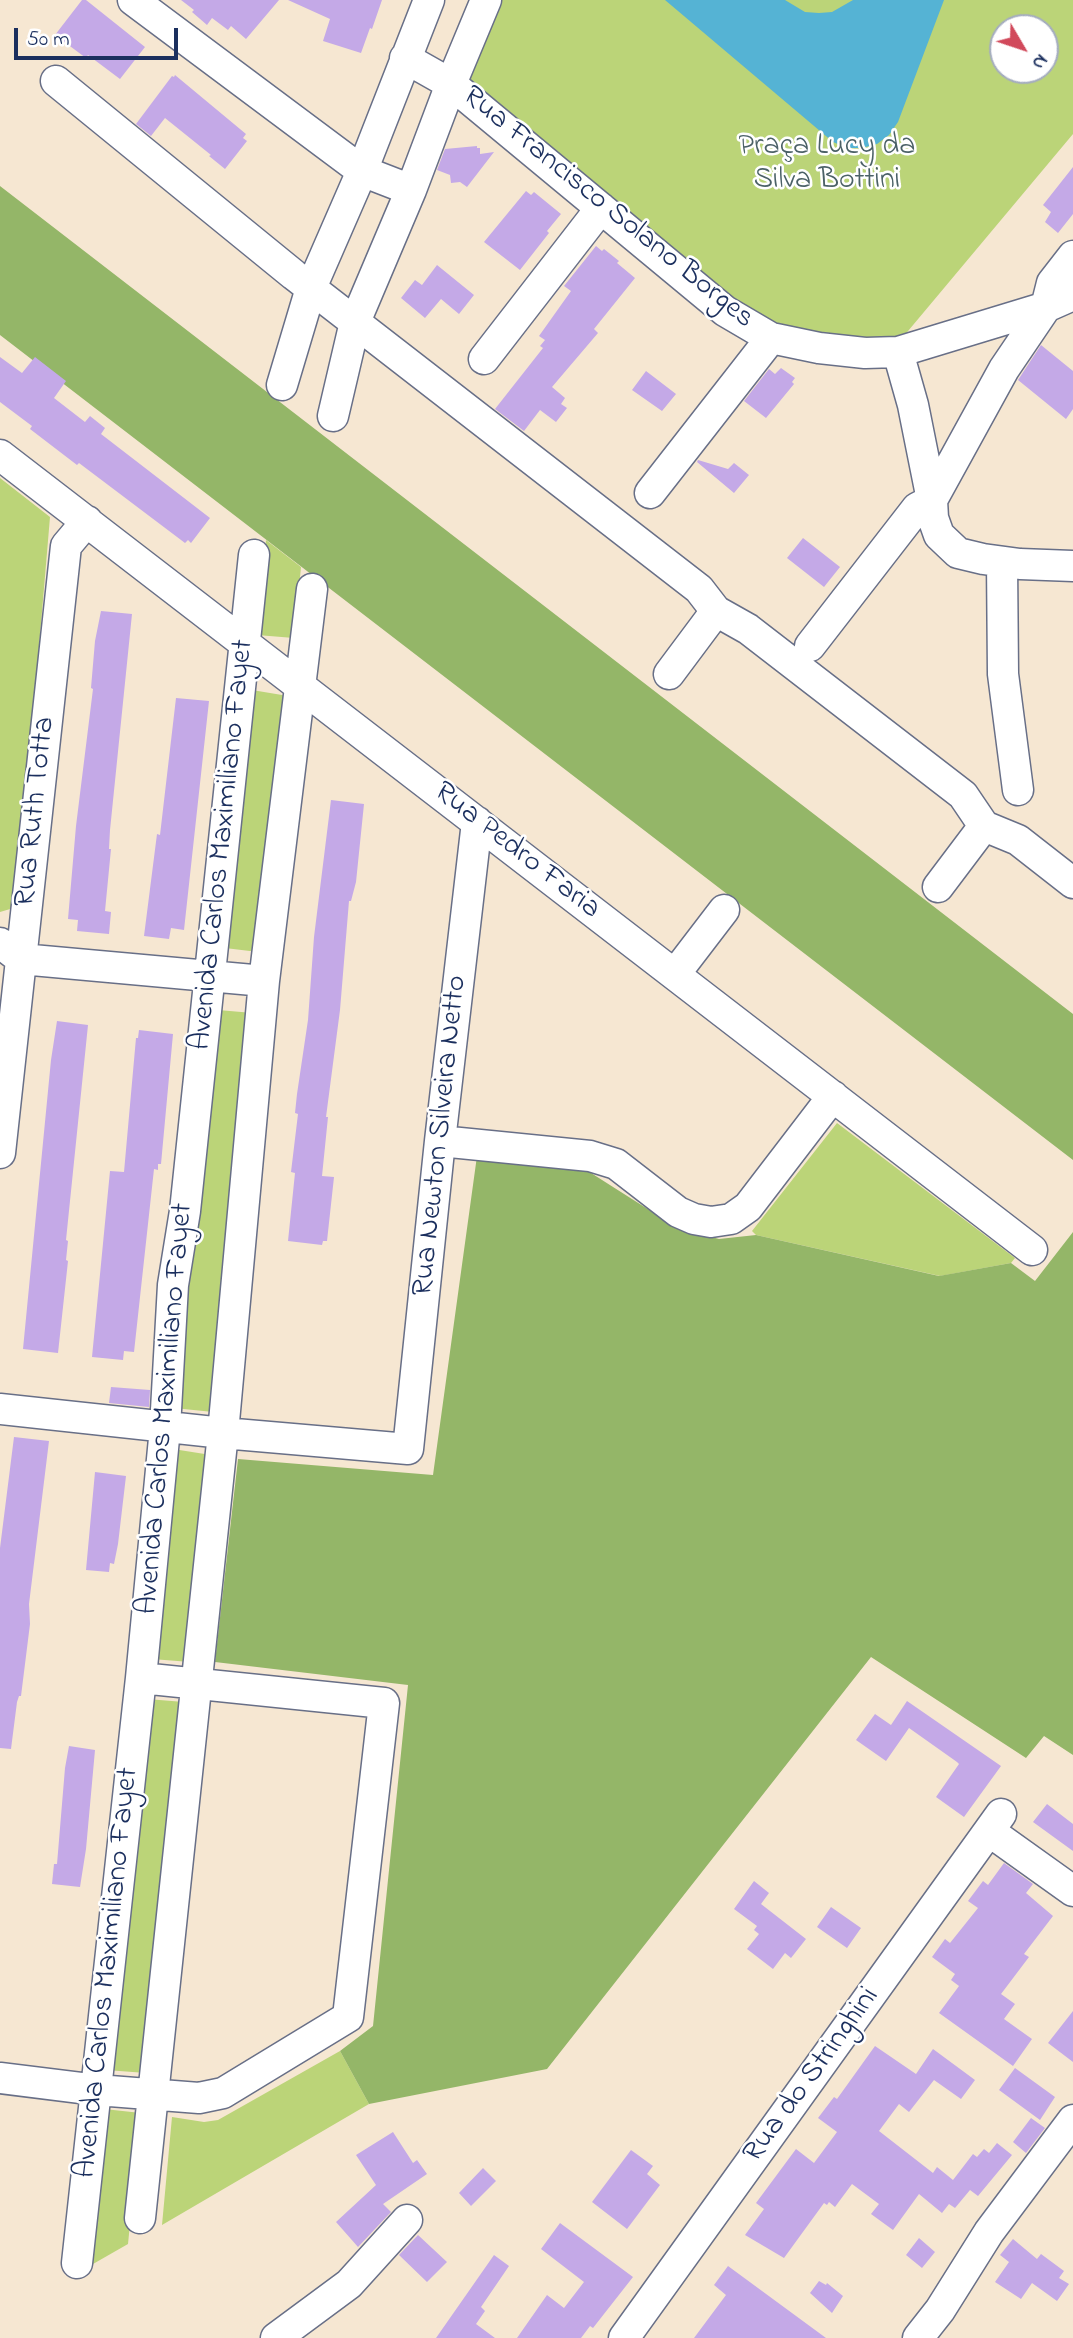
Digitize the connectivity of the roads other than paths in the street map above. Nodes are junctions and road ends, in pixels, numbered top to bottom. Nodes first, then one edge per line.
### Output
1 (132, 0) edge
2 (429, 0) edge
3 (486, 0) edge
4 (405, 58) junction
5 (56, 81) dead end
6 (451, 84) junction
7 (362, 172) junction
8 (411, 190) junction
9 (601, 208) junction
10 (1073, 256) edge
11 (311, 288) junction
12 (1073, 295) edge
13 (1046, 307) junction
14 (355, 323) junction
15 (771, 338) junction
16 (898, 352) junction
17 (484, 359) dead end
18 (282, 385) dead end
19 (333, 416) dead end
20 (0, 455) edge
21 (650, 493) dead end
22 (932, 500) junction
23 (86, 522) junction
24 (254, 555) dead end
25 (1002, 562) junction
26 (1073, 566) edge
27 (312, 589) dead end
28 (716, 611) junction
29 (245, 644) junction
30 (810, 646) dead end
31 (669, 674) dead end
32 (299, 686) junction
33 (1018, 790) dead end
34 (477, 822) junction
35 (984, 826) junction
36 (1073, 883) edge
37 (937, 887) dead end
38 (724, 910) dead end
39 (10, 951) edge
40 (674, 974) junction
41 (210, 975) junction
42 (264, 981) junction
43 (833, 1096) junction
44 (440, 1141) junction
45 (0, 1153) edge
46 (1032, 1250) dead end
47 (0, 1409) edge
48 (165, 1427) junction
49 (223, 1433) junction
50 (141, 1678) junction
51 (196, 1684) junction
52 (1073, 1891) edge
53 (0, 2078) edge
54 (97, 2090) junction
55 (152, 2094) junction
56 (1073, 2120) edge
57 (140, 2218) dead end
58 (407, 2220) dead end
59 (77, 2263) dead end
60 (276, 2338) edge
61 (624, 2338) edge
62 (918, 2338) edge

1 - 7 street
2 - 4 street
3 - 6 street
4 - 6 street, Rua Francisco Solano Borges
4 - 7 street
5 - 11 street
6 - 8 street
6 - 9 street, Rua Francisco Solano Borges
7 - 8 street
7 - 11 street
8 - 14 street
9 - 15 street, Rua Francisco Solano Borges
9 - 17 street
10 - 13 street
11 - 14 street
11 - 18 street
12 - 13 street, Rua Francisco Solano Borges
13 - 16 street, Rua Francisco Solano Borges
13 - 22 street
14 - 19 street
14 - 28 street
15 - 16 street, Rua Francisco Solano Borges
15 - 21 street
16 - 22 street
20 - 23 street, Rua Pedro Faria
22 - 25 street
22 - 30 street
23 - 29 street, Rua Pedro Faria
23 - 39 street, Rua Ruth Totta
24 - 29 street, Avenida Carlos Maximiliano Fayet
25 - 26 street
25 - 33 street
27 - 32 street, Avenida Carlos Maximiliano Fayet
28 - 31 street
28 - 35 street
29 - 32 street, Rua Pedro Faria
29 - 41 street, Avenida Carlos Maximiliano Fayet
32 - 34 street, Rua Pedro Faria
32 - 42 street, Avenida Carlos Maximiliano Fayet
34 - 40 street, Rua Pedro Faria
34 - 44 street, Rua Newton Silveira Netto
35 - 36 street
35 - 37 street
38 - 40 street
39 - 41 street
39 - 45 street, Rua Ruth Totta
40 - 43 street, Rua Pedro Faria
41 - 42 street
41 - 48 street, Avenida Carlos Maximiliano Fayet
42 - 49 street, Avenida Carlos Maximiliano Fayet
43 - 44 street
43 - 46 street, Rua Pedro Faria
44 - 49 street, Rua Newton Silveira Netto
47 - 48 street
48 - 49 street
48 - 50 street, Avenida Carlos Maximiliano Fayet
49 - 51 street, Avenida Carlos Maximiliano Fayet
50 - 51 street
50 - 54 street, Avenida Carlos Maximiliano Fayet
51 - 55 street, Avenida Carlos Maximiliano Fayet
51 - 55 street
52 - 61 street, Rua do Stringhini
53 - 54 street
54 - 55 street
54 - 59 street, Avenida Carlos Maximiliano Fayet
55 - 57 street, Avenida Carlos Maximiliano Fayet
56 - 62 street
58 - 60 street

